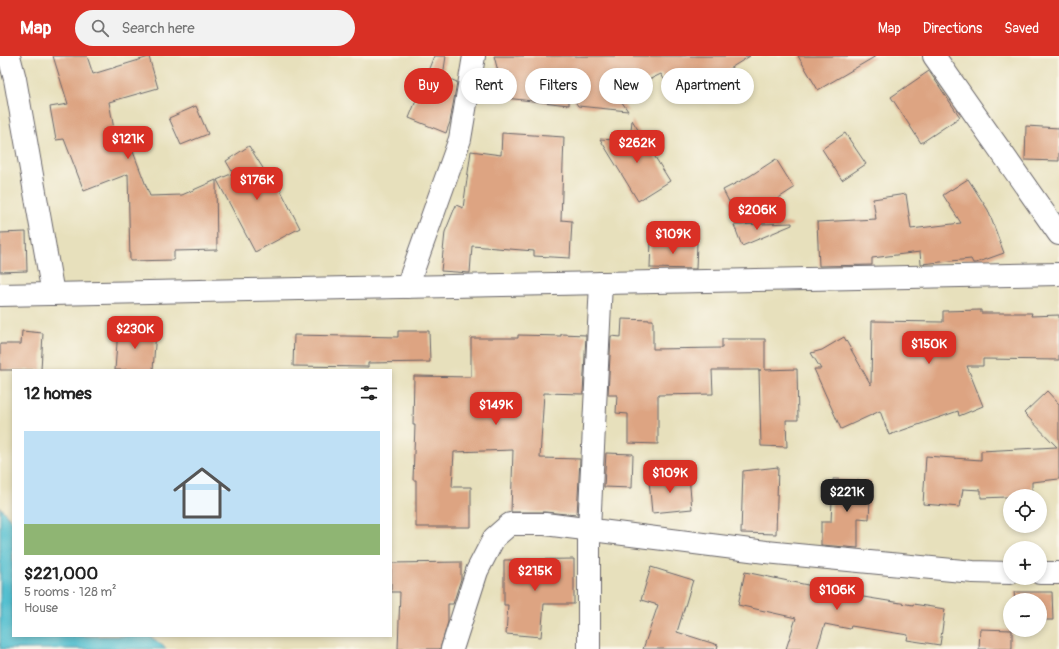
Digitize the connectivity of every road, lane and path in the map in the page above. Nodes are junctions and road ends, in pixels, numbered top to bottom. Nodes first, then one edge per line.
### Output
1 (8, 56) edge
2 (474, 56) edge
3 (934, 56) edge
4 (1059, 234) edge
5 (1059, 274) edge
6 (601, 283) junction
7 (407, 287) junction
8 (53, 294) junction
9 (0, 295) edge
10 (589, 530) junction
11 (1003, 573) edge
12 (1047, 573) edge
13 (1059, 573) edge
14 (452, 649) edge
15 (589, 649) edge

1 - 8 main road
2 - 7 main road
3 - 4 main road
5 - 6 main road
6 - 7 main road
6 - 10 main road
7 - 8 main road
8 - 9 main road
10 - 11 main road
10 - 14 main road
10 - 15 main road
12 - 13 main road

